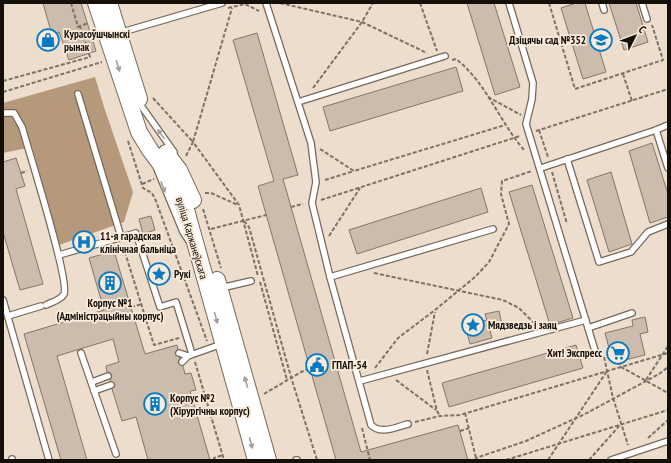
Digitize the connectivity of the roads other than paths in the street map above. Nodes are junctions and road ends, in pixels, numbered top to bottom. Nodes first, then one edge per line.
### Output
1 (96, 3) edge
2 (109, 3) edge
3 (222, 3) edge
4 (266, 3) edge
5 (509, 3) edge
6 (602, 3) edge
7 (642, 3) edge
8 (604, 10) dead end
9 (647, 19) dead end
10 (113, 35) junction
11 (445, 56) dead end
12 (78, 94) dead end
13 (301, 101) junction
14 (3, 113) edge
15 (668, 125) edge
16 (656, 130) junction
17 (567, 159) junction
18 (541, 168) junction
19 (668, 168) edge
20 (668, 224) edge
21 (492, 229) dead end
22 (121, 237) junction
23 (59, 255) junction
24 (330, 277) junction
25 (251, 281) dead end
26 (214, 290) junction
27 (3, 300) edge
28 (632, 313) dead end
29 (8, 316) junction
30 (586, 320) junction
31 (588, 328) junction
32 (222, 345) junction
33 (81, 353) dead end
34 (179, 353) dead end
35 (596, 354) dead end
36 (191, 356) junction
37 (182, 362) dead end
38 (108, 376) dead end
39 (360, 380) junction
40 (92, 382) junction
41 (111, 385) dead end
42 (94, 391) junction
43 (408, 424) road end
44 (668, 441) edge
45 (116, 454) dead end
46 (629, 456) edge
47 (49, 460) edge
48 (256, 460) edge
49 (268, 460) edge
50 (611, 460) edge

1 - 10 street, вуліца Каржанеўскага
2 - 10 street, вуліца Каржанеўскага
3 - 10 lane
4 - 13 lane
5 - 18 lane
6 - 8 lane
7 - 9 lane
10 -> 26 street, вуліца Каржанеўскага
26 -> 10 street, вуліца Каржанеўскага
11 - 13 lane
12 - 22 lane
13 - 24 lane
14 - 23 lane
15 - 16 lane
16 - 17 lane
16 - 19 lane
17 - 18 lane
17 - 20 lane
18 - 30 lane
21 - 24 lane
22 - 23 lane
22 - 36 lane
23 - 29 lane
24 - 39 lane
25 - 26 lane
26 - 32 street, вуліца Каржанеўскага
27 - 29 lane
28 - 31 lane
29 - 47 lane
30 - 31 lane
30 - 39 lane
31 - 35 lane
32 - 36 lane
32 -> 48 street, вуліца Каржанеўскага
49 -> 32 street, вуліца Каржанеўскага
33 - 40 lane
34 - 36 lane
36 - 37 lane
38 - 40 lane
39 - 43 lane
40 - 42 lane
41 - 42 lane
42 - 45 lane
44 - 46 lane
46 - 50 lane

